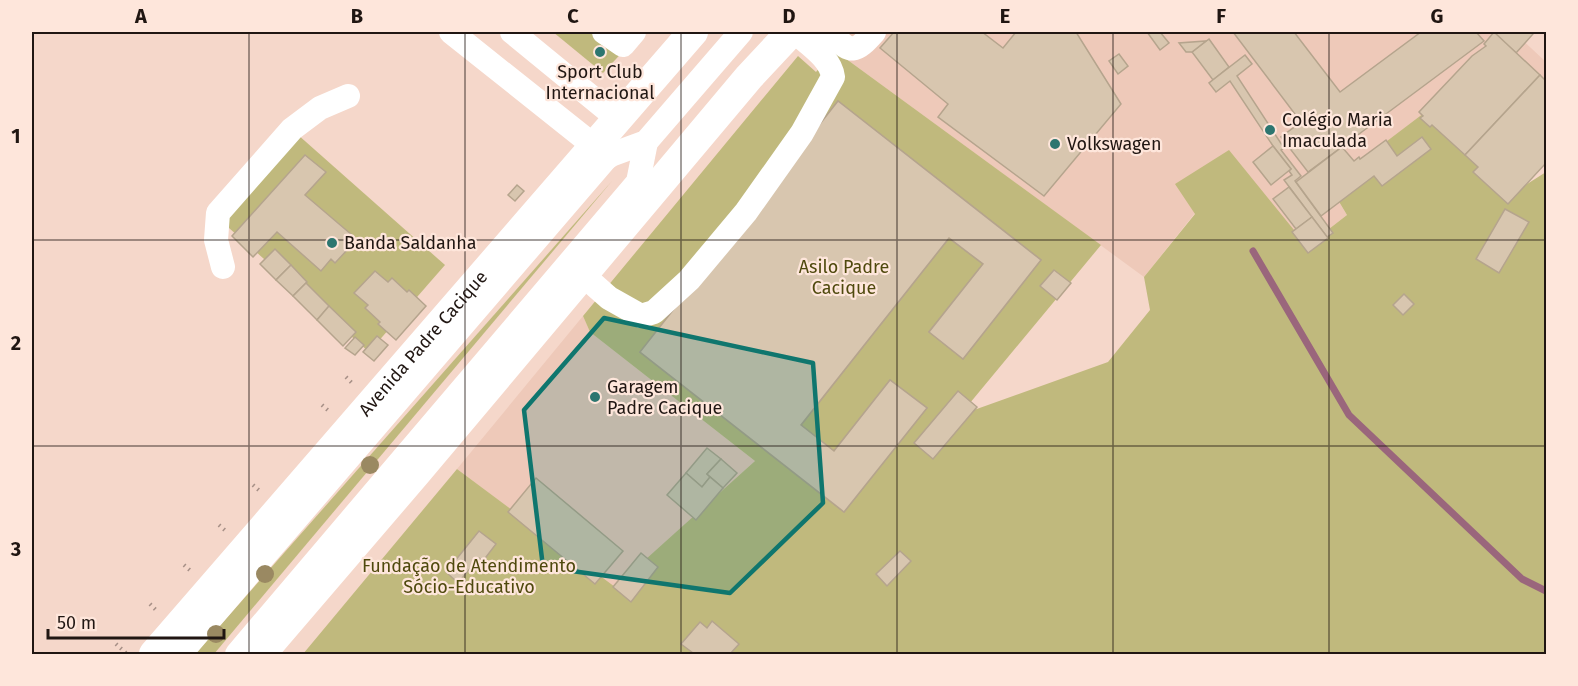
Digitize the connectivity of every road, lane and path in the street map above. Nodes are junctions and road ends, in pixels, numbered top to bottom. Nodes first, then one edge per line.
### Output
1 (451, 32) edge
2 (512, 32) edge
3 (604, 32) edge
4 (634, 32) edge
5 (693, 32) edge
6 (741, 32) edge
7 (793, 32) edge
8 (827, 32) edge
9 (874, 32) edge
10 (348, 96) dead end
11 (617, 118) junction
12 (645, 142) junction
13 (601, 151) junction
14 (645, 187) junction
15 (223, 267) dead end
16 (583, 275) junction
17 (116, 644) dead end
18 (127, 654) edge
19 (154, 654) edge
20 (180, 654) edge
21 (237, 654) edge
22 (261, 654) edge

1 - 13 street
2 - 11 street
3 - 4 street
5 - 11 main road, Avenida Padre Cacique
6 - 12 street
7 - 14 main road
7 - 16 street
8 - 9 street
10 - 15 street
11 - 13 main road, Avenida Padre Cacique
12 - 13 street
12 - 14 street
13 - 14 street
13 - 19 main road, Avenida Padre Cacique
13 - 20 street
14 - 16 main road
14 - 21 street
16 - 22 main road
17 - 18 path

